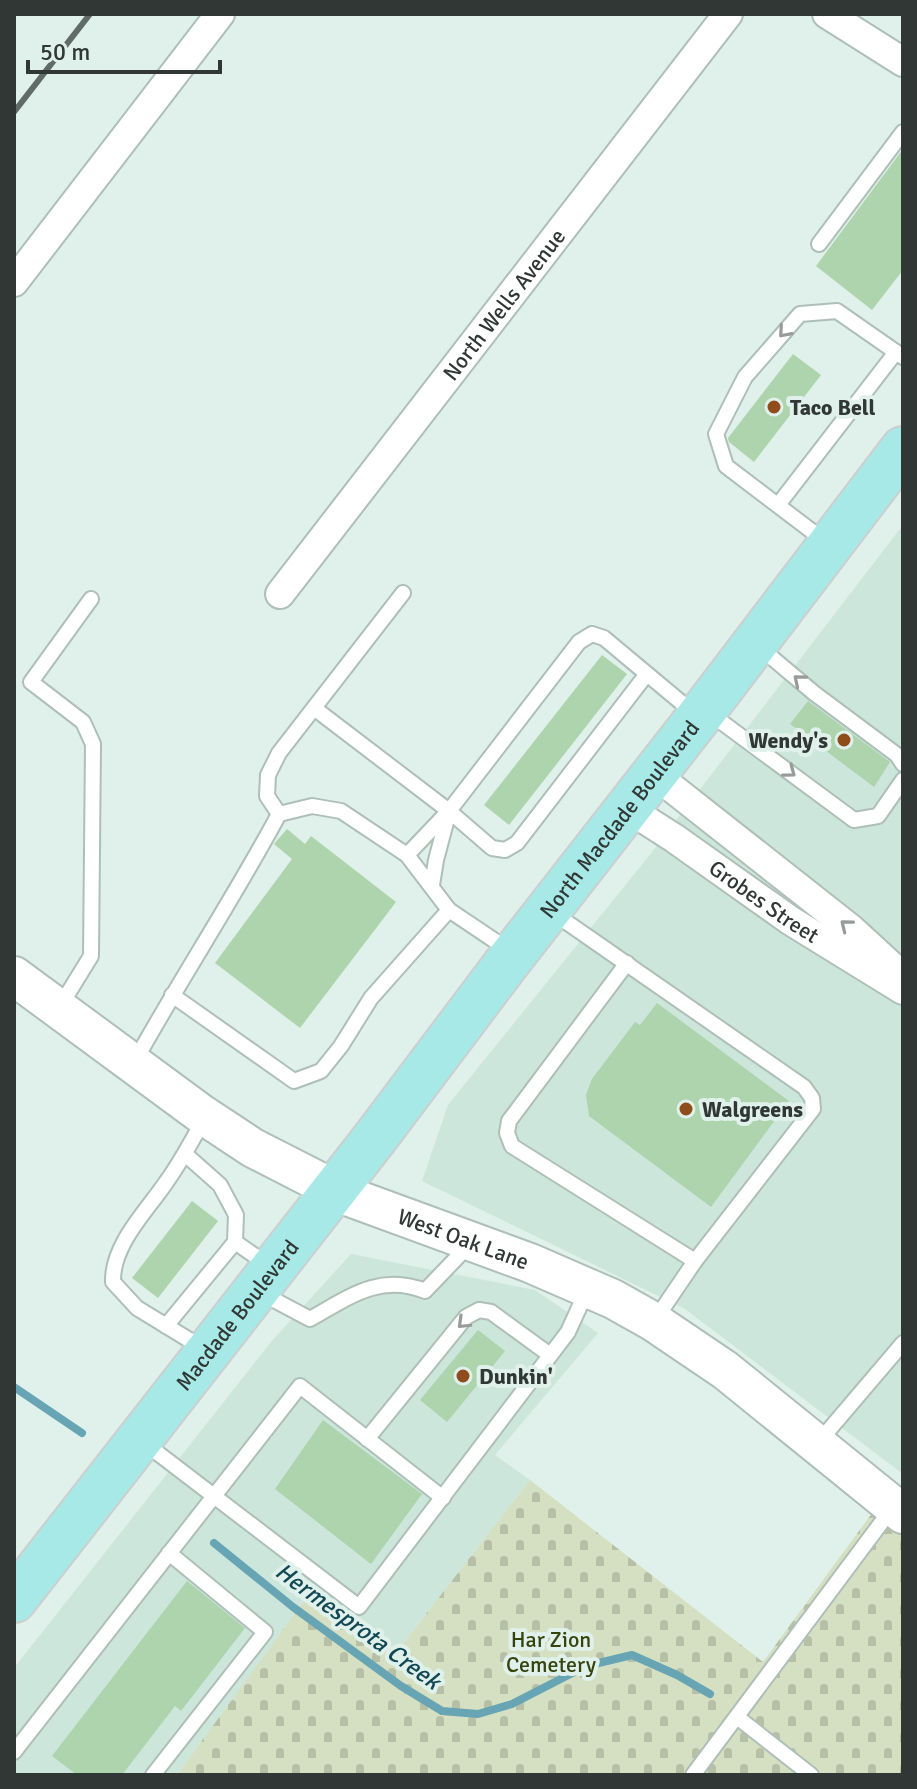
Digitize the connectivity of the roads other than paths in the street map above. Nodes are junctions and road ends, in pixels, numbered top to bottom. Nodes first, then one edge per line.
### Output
1 (220, 14) edge
2 (728, 14) edge
3 (827, 14) edge
4 (903, 62) edge
5 (903, 132) edge
6 (819, 244) dead end
7 (14, 282) edge
8 (900, 354) edge
9 (903, 449) edge
10 (778, 505) junction
11 (830, 544) junction
12 (403, 593) dead end
13 (280, 594) dead end
14 (91, 599) dead end
15 (753, 643) junction
16 (646, 675) junction
17 (314, 708) junction
18 (701, 713) junction
19 (903, 764) edge
20 (653, 773) junction
21 (903, 780) edge
22 (627, 808) junction
23 (449, 811) junction
24 (279, 814) junction
25 (407, 855) junction
26 (432, 885) junction
27 (548, 909) junction
28 (449, 910) junction
29 (513, 954) junction
30 (627, 963) junction
31 (14, 976) edge
32 (903, 978) edge
33 (903, 990) edge
34 (172, 995) junction
35 (58, 1008) junction
36 (134, 1063) junction
37 (205, 1116) junction
38 (185, 1154) junction
39 (333, 1190) junction
40 (235, 1242) junction
41 (472, 1242) junction
42 (695, 1261) junction
43 (264, 1279) junction
44 (588, 1287) junction
45 (654, 1322) junction
46 (166, 1326) junction
47 (903, 1343) edge
48 (208, 1351) junction
49 (550, 1355) junction
50 (138, 1439) junction
51 (367, 1439) junction
52 (817, 1444) junction
53 (213, 1496) junction
54 (443, 1498) junction
55 (898, 1510) edge
56 (169, 1553) junction
57 (17, 1590) edge
58 (737, 1717) junction
59 (14, 1752) edge
60 (153, 1775) edge
61 (693, 1775) edge
62 (811, 1775) edge

1 - 7 street
2 - 13 street, North Wells Avenue
3 - 4 street
5 - 6 lane
8 - 10 lane
8 -> 10 lane
9 - 11 main road, North Macdade Boulevard
10 - 11 lane
11 - 15 main road, North Macdade Boulevard
12 - 17 lane
14 - 35 lane
15 - 18 main road, North Macdade Boulevard
19 -> 15 lane
16 - 18 lane
16 - 23 lane
16 - 23 lane
17 - 23 lane
17 - 24 lane
18 - 20 main road, North Macdade Boulevard
18 -> 21 lane
20 - 22 main road, North Macdade Boulevard
32 -> 20 street, Grobes Street
22 - 27 main road, North Macdade Boulevard
22 - 33 street, Grobes Street
23 - 25 lane
23 - 26 lane
24 - 25 lane
24 - 34 lane
25 - 26 lane
26 - 28 lane
27 - 29 main road, North Macdade Boulevard
27 - 30 lane
28 - 29 lane
28 - 34 lane
29 - 39 main road, North Macdade Boulevard
30 - 42 lane
30 - 42 lane
31 - 35 main road, West Oak Lane
34 - 36 lane
35 - 36 main road, West Oak Lane
36 - 37 main road, West Oak Lane
37 - 38 lane
37 - 39 main road, West Oak Lane
38 - 40 lane
38 - 46 lane
39 - 41 main road, West Oak Lane
39 - 43 main road, Macdade Boulevard
40 - 43 lane
40 - 46 lane
41 - 43 lane
41 - 44 main road, West Oak Lane
42 - 45 lane
43 - 48 main road, Macdade Boulevard
44 - 45 main road, West Oak Lane
44 - 49 lane
45 - 52 main road, West Oak Lane
46 - 48 lane
47 - 52 lane
48 - 50 main road, Macdade Boulevard
49 -> 51 lane
49 - 54 lane
50 - 53 lane
50 - 57 main road
51 - 53 lane
51 - 54 lane
52 - 55 main road, West Oak Lane
53 - 54 lane
53 - 56 lane
55 - 58 lane
56 - 59 lane
56 - 60 lane
58 - 61 lane
58 - 62 lane

